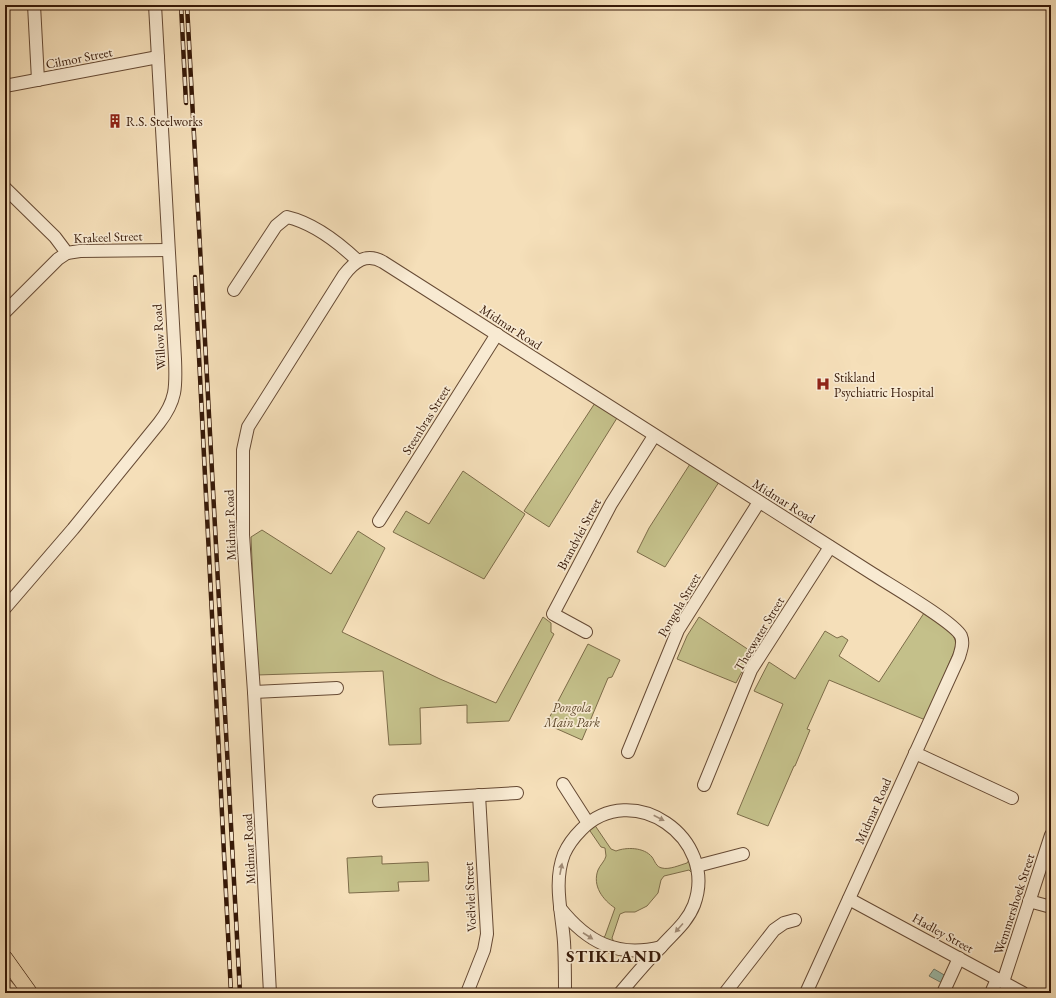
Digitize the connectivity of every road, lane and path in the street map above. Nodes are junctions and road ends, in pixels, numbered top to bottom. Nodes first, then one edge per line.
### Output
1 (34, 5) edge
2 (155, 5) edge
3 (158, 57) junction
4 (38, 80) junction
5 (5, 86) edge
6 (5, 188) edge
7 (168, 250) junction
8 (67, 253) junction
9 (358, 261) junction
10 (234, 290) dead end
11 (5, 312) edge
12 (497, 334) junction
13 (654, 436) junction
14 (759, 502) junction
15 (379, 521) dead end
16 (830, 547) junction
17 (5, 608) edge
18 (586, 632) dead end
19 (337, 688) dead end
20 (254, 692) junction
21 (628, 752) dead end
22 (915, 753) junction
23 (563, 784) dead end
24 (704, 785) dead end
25 (517, 793) dead end
26 (479, 795) junction
27 (1012, 798) dead end
28 (379, 801) dead end
29 (588, 823) junction
30 (1051, 835) edge
31 (1048, 853) edge
32 (743, 854) dead end
33 (697, 866) junction
34 (849, 899) junction
35 (1029, 901) junction
36 (1051, 907) edge
37 (560, 908) junction
38 (795, 920) dead end
39 (661, 947) junction
40 (5, 958) edge
41 (959, 958) junction
42 (1000, 980) junction
43 (5, 986) edge
44 (10, 993) edge
45 (30, 993) edge
46 (270, 993) edge
47 (467, 993) edge
48 (566, 993) edge
49 (620, 993) edge
50 (725, 993) edge
51 (806, 993) edge
52 (943, 993) edge
53 (990, 993) edge
54 (1023, 993) edge

1 - 4 street
2 - 3 street, Willow Road
3 - 4 street, Cilmor Street
3 - 7 street, Willow Road
4 - 5 street, Cilmor Street
6 - 8 street, Krakeel Street
7 - 8 street, Krakeel Street
7 - 17 street, Willow Road
8 - 11 street
9 - 10 street
9 - 12 street, Midmar Road
9 - 20 street, Midmar Road
12 - 13 street, Midmar Road
12 - 15 street, Steenbras Street
13 - 14 street, Midmar Road
13 - 18 street, Brandvlei Street
14 - 16 street, Midmar Road
14 - 21 street, Pongola Street
16 - 22 street, Midmar Road
16 - 24 street, Theewater Street
19 - 20 street
20 - 46 street, Midmar Road
22 - 27 street
22 - 34 street, Midmar Road
23 - 29 street
25 - 26 street
26 - 28 street
26 - 47 street, Voëlvlei Street
29 -> 33 street
37 -> 29 street
30 - 31 street, Wemmershoek Street
31 - 35 street, Wemmershoek Street
32 - 33 street
33 -> 39 street
34 - 41 street, Hadley Street
34 - 51 street, Midmar Road
35 - 36 street
35 - 42 street, Wemmershoek Street
37 -> 39 street
37 - 48 street
38 - 50 street
39 - 49 street
40 - 45 main road
41 - 42 street, Hadley Street
41 - 52 street
42 - 53 street, Wemmershoek Street
42 - 54 street, Hadley Street
43 - 44 main road

